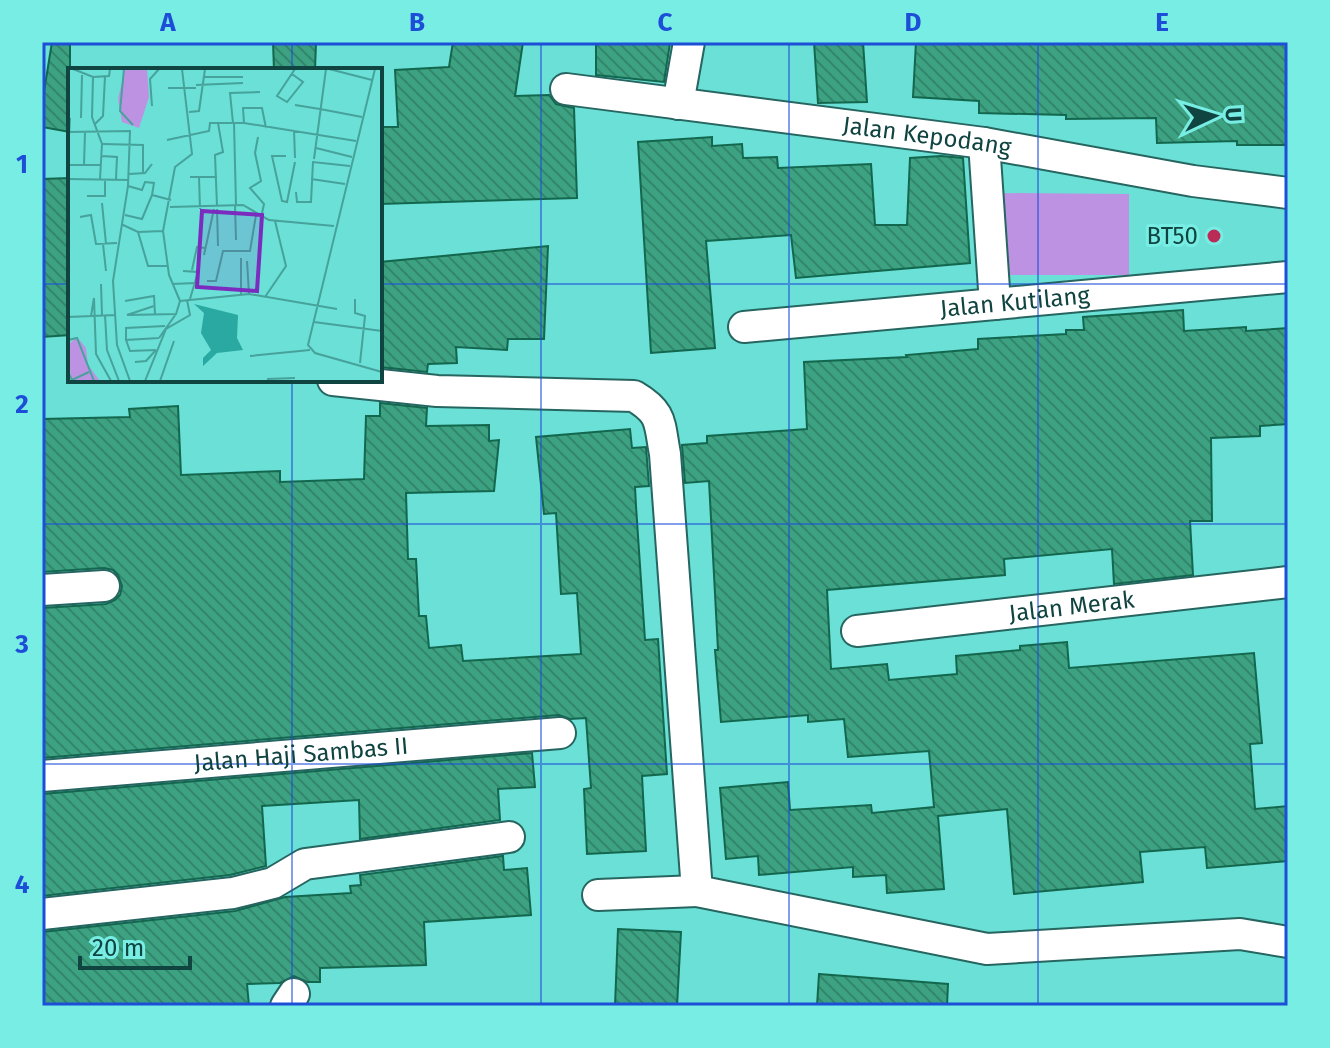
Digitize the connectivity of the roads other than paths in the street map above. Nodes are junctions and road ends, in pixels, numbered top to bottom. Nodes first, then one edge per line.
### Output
1 (689, 42) edge
2 (566, 89) dead end
3 (678, 104) junction
4 (984, 143) junction
5 (1288, 193) edge
6 (1288, 277) edge
7 (995, 304) junction
8 (744, 327) dead end
9 (352, 382) edge
10 (1288, 582) edge
11 (104, 586) dead end
12 (42, 590) edge
13 (857, 631) dead end
14 (560, 733) dead end
15 (42, 776) edge
16 (509, 837) dead end
17 (697, 891) junction
18 (598, 895) dead end
19 (42, 914) edge
20 (1288, 942) edge

1 - 3 street
2 - 3 street, Jalan Kepodang
3 - 4 street, Jalan Kepodang
4 - 5 street, Jalan Kepodang
4 - 7 street
6 - 7 street, Jalan Kutilang
7 - 8 street, Jalan Kutilang
9 - 17 street
10 - 13 street, Jalan Merak
11 - 12 street
14 - 15 street, Jalan Haji Sambas II
16 - 19 street
17 - 18 street
17 - 20 street

